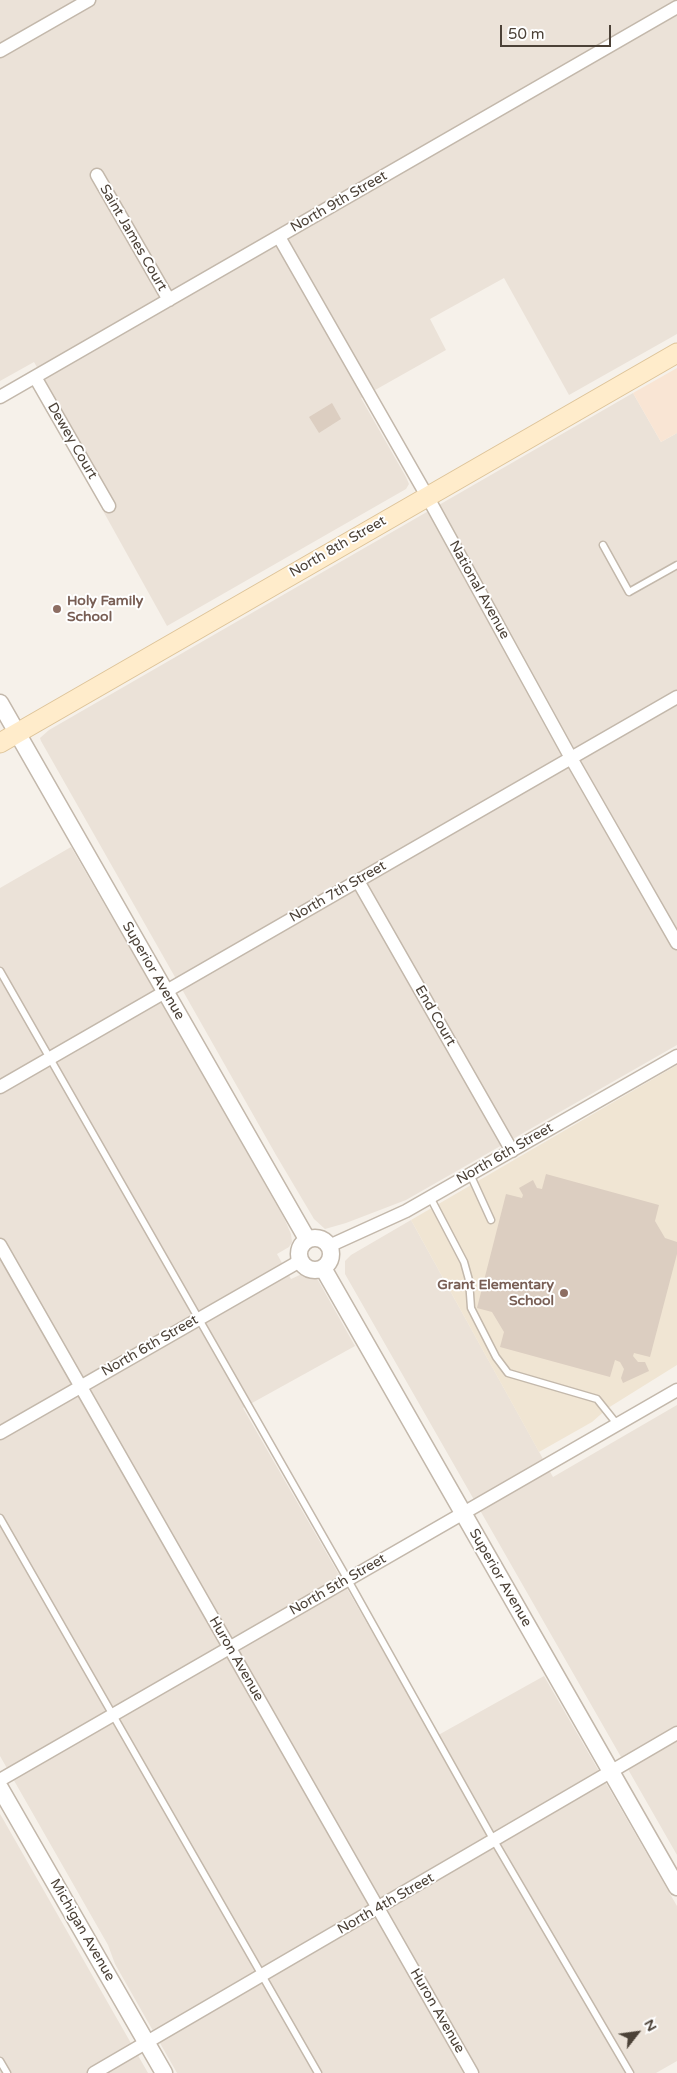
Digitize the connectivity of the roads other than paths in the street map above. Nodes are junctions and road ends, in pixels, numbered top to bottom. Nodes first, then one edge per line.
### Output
1 (89, 0) edge
2 (677, 7) edge
3 (0, 52) edge
4 (97, 176) dead end
5 (279, 237) junction
6 (169, 300) junction
7 (676, 356) edge
8 (35, 377) junction
9 (0, 397) edge
10 (427, 496) junction
11 (108, 506) dead end
12 (602, 545) dead end
13 (677, 565) edge
14 (677, 697) edge
15 (0, 703) edge
16 (17, 733) junction
17 (0, 743) edge
18 (571, 758) junction
19 (358, 881) junction
20 (677, 943) edge
21 (0, 971) edge
22 (166, 993) junction
23 (677, 1056) edge
24 (50, 1058) junction
25 (0, 1087) edge
26 (512, 1151) junction
27 (470, 1174) junction
28 (430, 1197) junction
29 (491, 1220) dead end
30 (307, 1239) junction
31 (0, 1245) edge
32 (329, 1246) junction
33 (300, 1261) junction
34 (323, 1268) junction
35 (199, 1318) junction
36 (80, 1386) junction
37 (677, 1390) edge
38 (616, 1424) junction
39 (0, 1432) edge
40 (463, 1513) junction
41 (0, 1518) edge
42 (348, 1580) junction
43 (229, 1646) junction
44 (112, 1714) junction
45 (677, 1733) edge
46 (611, 1772) junction
47 (0, 1780) edge
48 (0, 1788) edge
49 (493, 1839) junction
50 (677, 1887) edge
51 (378, 1908) junction
52 (263, 1975) junction
53 (146, 2042) junction
54 (0, 2061) edge
55 (7, 2073) edge
56 (94, 2073) edge
57 (164, 2073) edge
58 (318, 2073) edge
59 (472, 2073) edge
60 (630, 2073) edge

1 - 3 street
2 - 5 street, North 9th Street
4 - 6 street, Saint James Court
5 - 6 street, North 9th Street
5 - 10 street, National Avenue
6 - 8 street, North 9th Street
7 - 10 main road, North 8th Street
8 - 9 street, North 9th Street
8 - 11 street, Dewey Court
10 - 16 main road, North 8th Street
10 - 18 street, National Avenue
12 - 13 lane
14 - 18 street, North 7th Street
15 - 16 street, Superior Avenue
16 - 17 main road, North 8th Street
16 - 22 street, Superior Avenue
18 - 19 street, North 7th Street
18 - 20 street, National Avenue
19 - 22 street, North 7th Street
19 - 26 street, End Court
21 - 24 lane
22 - 24 street, North 7th Street
22 - 30 street, Superior Avenue
23 - 26 street, North 6th Street
24 - 25 street, North 7th Street
24 - 35 lane
26 - 27 street, North 6th Street
27 - 28 street, North 6th Street
27 - 29 lane
28 - 32 street, North 6th Street
28 - 38 lane
30 - 32 street
30 - 33 street
31 - 36 street, Huron Avenue
32 - 34 street
33 - 34 street
33 - 35 street, North 6th Street
34 - 40 street, Superior Avenue
35 - 36 street, North 6th Street
35 - 42 lane
36 - 39 street, North 6th Street
36 - 43 street, Huron Avenue
37 - 38 street, North 5th Street
38 - 40 street, North 5th Street
40 - 42 street, North 5th Street
40 - 46 street, Superior Avenue
41 - 44 lane
42 - 43 street, North 5th Street
42 - 49 lane
43 - 44 street, North 5th Street
43 - 51 street, Huron Avenue
44 - 47 street, North 5th Street
44 - 52 lane
45 - 46 street, North 4th Street
46 - 49 street, North 4th Street
46 - 50 street, Superior Avenue
48 - 53 street, Michigan Avenue
49 - 51 street, North 4th Street
49 - 60 lane
51 - 52 street, North 4th Street
51 - 59 street, Huron Avenue
52 - 53 street, North 4th Street
52 - 58 lane
53 - 56 street, North 4th Street
53 - 57 street, Michigan Avenue
54 - 55 lane

